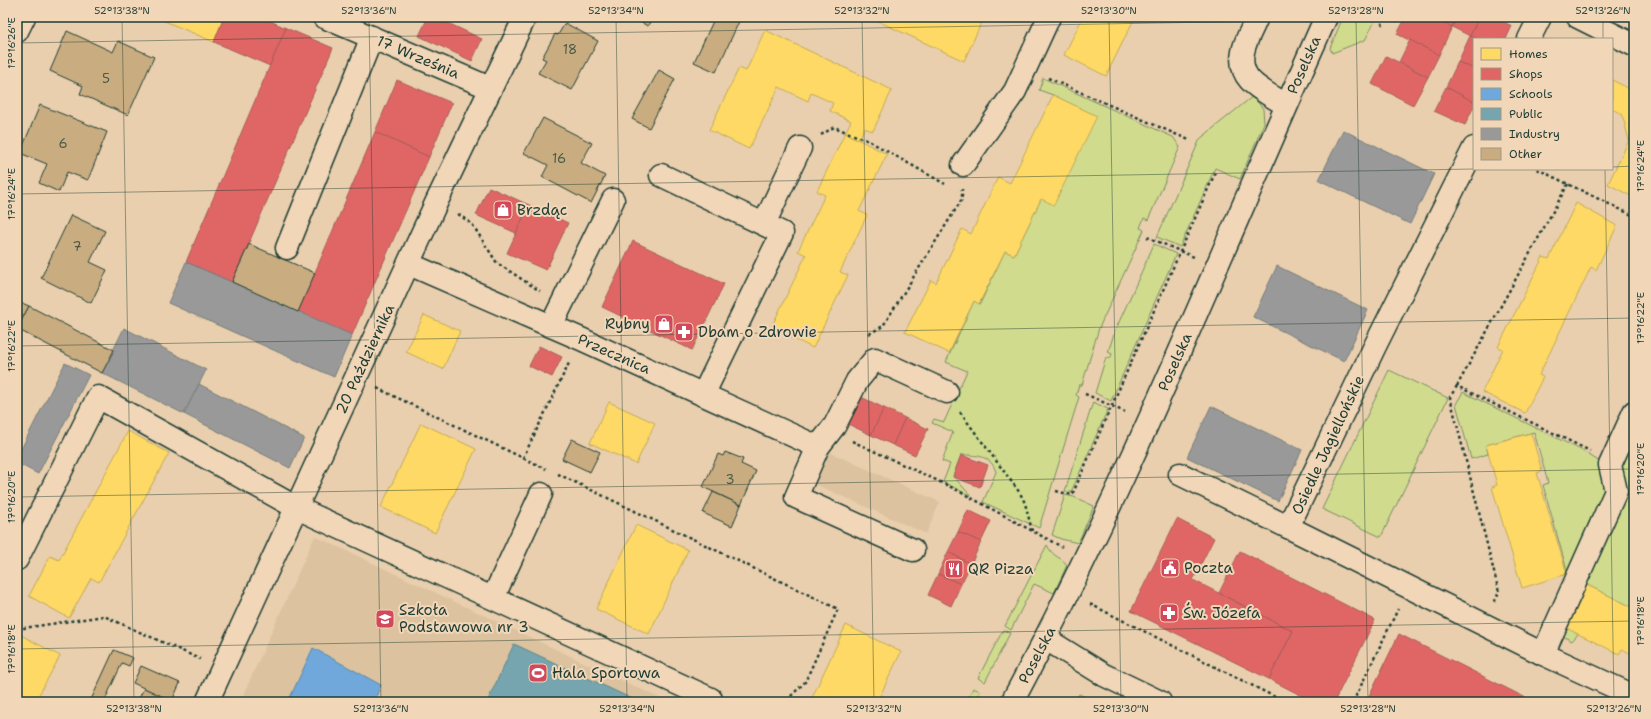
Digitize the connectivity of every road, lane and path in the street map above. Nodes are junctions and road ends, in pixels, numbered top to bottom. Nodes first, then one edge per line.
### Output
1 (24, 17) edge
2 (324, 17) edge
3 (525, 17) edge
4 (1049, 17) edge
5 (1257, 17) edge
6 (1326, 17) edge
7 (1379, 17) edge
8 (1540, 17) edge
9 (1578, 17) edge
10 (1383, 25) dead end
11 (17, 31) edge
12 (372, 37) junction
13 (1530, 38) edge
14 (1634, 45) edge
15 (1026, 68) junction
16 (490, 88) junction
17 (1286, 105) junction
18 (1189, 140) dead end
19 (800, 148) joint
20 (1473, 150) edge
21 (963, 165) joint
22 (1539, 170) edge
23 (1216, 171) dead end
24 (661, 174) dead end
25 (1568, 184) junction
26 (948, 186) dead end
27 (955, 189) dead end
28 (962, 193) junction
29 (613, 200) dead end
30 (1634, 216) edge
31 (764, 224) junction
32 (1147, 237) dead end
33 (287, 248) dead end
34 (1181, 252) junction
35 (1200, 260) dead end
36 (409, 264) junction
37 (551, 326) junction
38 (581, 338) junction
39 (863, 338) dead end
40 (357, 378) junction
41 (1457, 386) junction
42 (947, 392) joint
43 (1085, 394) dead end
44 (703, 395) junction
45 (1112, 406) junction
46 (1634, 412) edge
47 (1132, 414) dead end
48 (818, 447) junction
49 (523, 458) junction
50 (1610, 465) junction
51 (1180, 474) dead end
52 (1056, 491) dead end
53 (541, 494) dead end
54 (297, 508) junction
55 (1288, 528) junction
56 (1032, 531) dead end
57 (913, 550) dead end
58 (17, 559) edge
59 (1409, 587) junction
60 (1093, 596) dead end
61 (493, 598) junction
62 (1485, 625) junction
63 (17, 629) edge
64 (1046, 639) junction
65 (1542, 654) junction
66 (222, 669) junction
67 (1634, 696) edge
68 (711, 699) dead end
69 (207, 702) edge
70 (784, 702) edge
71 (1012, 702) edge
72 (1160, 702) edge
73 (1273, 702) edge
74 (1353, 702) edge

1 - 11 street
2 - 12 street, 17 Września
3 - 16 street, 20 Października
4 - 15 street
5 - 17 street
6 - 17 street, Poselska
7 - 10 path
8 - 13 street
9 - 14 street
12 - 16 street, 17 Września
12 - 33 street
15 - 18 path
15 - 21 street
16 - 36 street, 20 Października
17 - 64 street, Poselska
19 - 26 path
19 - 31 street
20 - 55 street, Osiedle Jagiellońskie
21 - 28 path
22 - 25 path
23 - 34 path
24 - 31 street
25 - 30 path
25 - 41 path
27 - 28 path
28 - 39 path
29 - 37 street
31 - 44 street
32 - 34 path
34 - 35 path
34 - 45 path
36 - 37 street, Przecznica
36 - 40 street, 20 Października
37 - 38 street, Przecznica
38 - 44 street, Przecznica
38 - 49 path
40 - 49 path
40 - 54 street, 20 Października
41 - 50 path
41 - 62 path
42 - 48 street
42 - 56 path
43 - 45 path
44 - 48 street, Przecznica
45 - 47 path
45 - 52 path
46 - 50 street
48 - 57 street
49 - 70 path
50 - 65 street
51 - 55 street
53 - 61 street
54 - 58 street
54 - 61 street
54 - 66 street, 20 Października
55 - 59 street, Osiedle Jagiellońskie
59 - 62 street, Osiedle Jagiellońskie
59 - 74 path
60 - 73 path
61 - 68 street
62 - 65 street, Osiedle Jagiellońskie
63 - 66 path
64 - 71 street, Poselska
64 - 72 street
65 - 67 street, Osiedle Jagiellońskie
66 - 69 street, 20 Października

